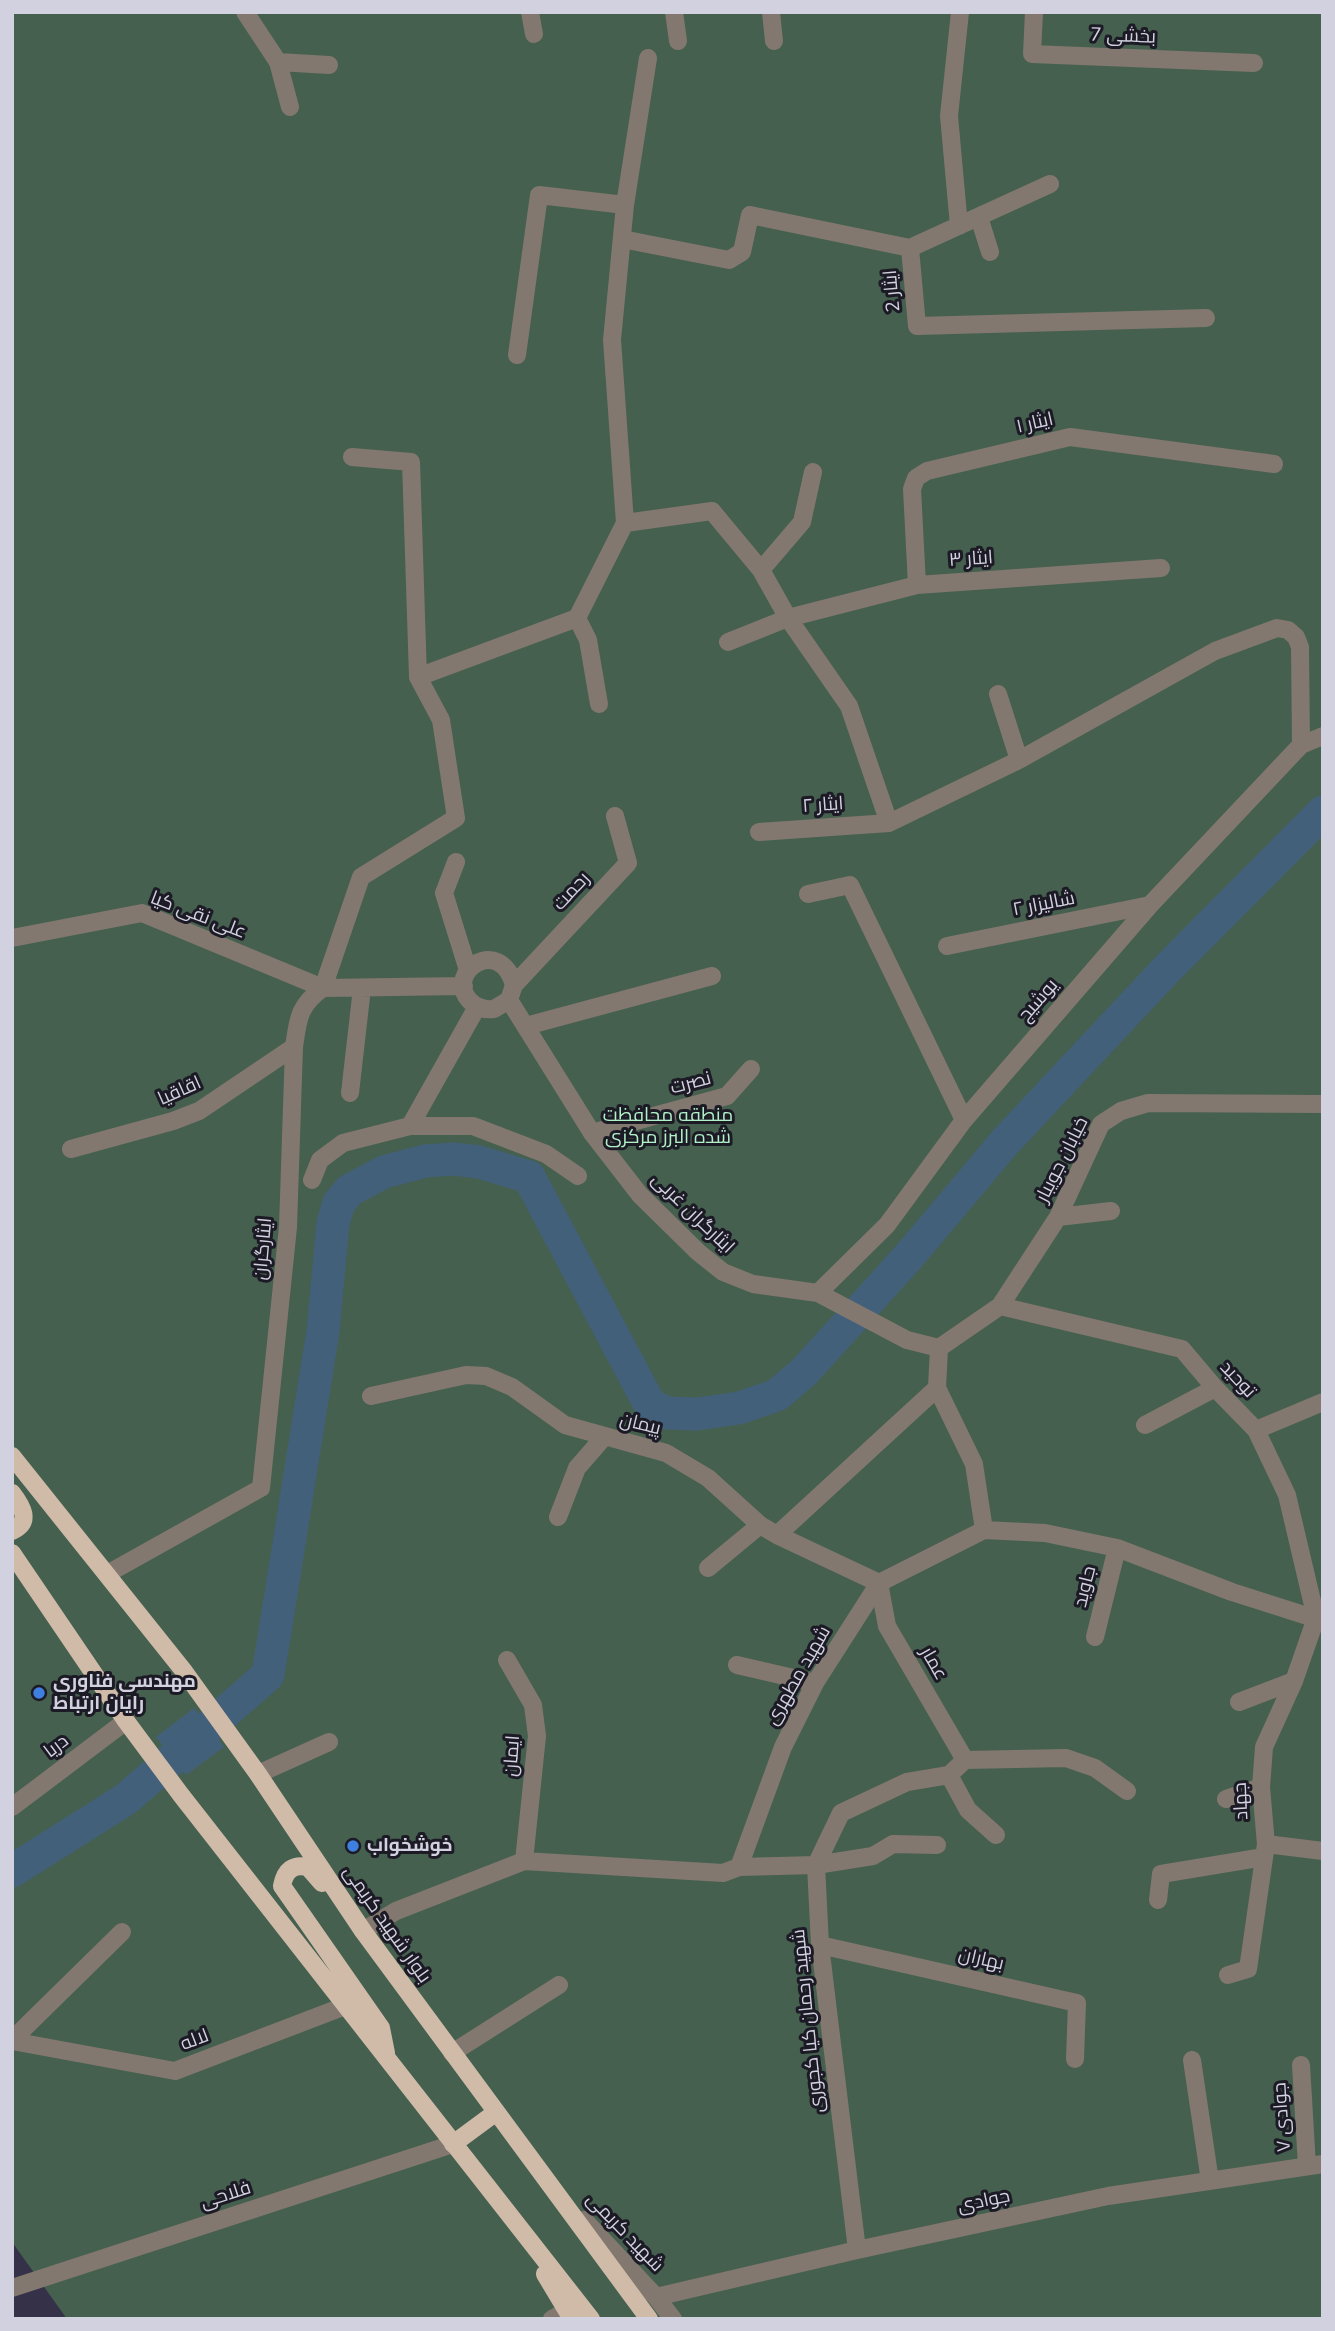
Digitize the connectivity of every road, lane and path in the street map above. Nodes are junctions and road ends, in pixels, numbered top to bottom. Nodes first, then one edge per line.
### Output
1 (246, 12) edge
2 (530, 12) edge
3 (674, 12) edge
4 (771, 12) edge
5 (960, 12) edge
6 (1034, 12) edge
7 (534, 34) dead end
8 (678, 41) dead end
9 (774, 41) dead end
10 (648, 58) dead end
11 (278, 62) junction
12 (1254, 63) dead end
13 (329, 65) dead end
14 (290, 107) dead end
15 (1050, 184) dead end
16 (625, 205) junction
17 (979, 217) junction
18 (959, 226) junction
19 (622, 239) junction
20 (910, 248) junction
21 (990, 252) dead end
22 (1206, 318) dead end
23 (517, 355) dead end
24 (352, 457) dead end
25 (1274, 464) dead end
26 (813, 472) dead end
27 (625, 523) junction
28 (1161, 568) dead end
29 (761, 570) junction
30 (917, 585) junction
31 (577, 618) junction
32 (788, 618) junction
33 (728, 642) dead end
34 (418, 677) junction
35 (998, 694) dead end
36 (599, 704) dead end
37 (1323, 736) edge
38 (1301, 745) junction
39 (1019, 760) junction
40 (615, 816) dead end
41 (889, 823) junction
42 (759, 832) dead end
43 (456, 862) dead end
44 (808, 894) dead end
45 (1150, 905) junction
46 (12, 938) edge
47 (947, 946) dead end
48 (712, 976) dead end
49 (466, 978) junction
50 (323, 988) junction
51 (362, 988) junction
52 (511, 992) junction
53 (477, 1007) junction
54 (526, 1026) junction
55 (294, 1047) junction
56 (751, 1069) dead end
57 (350, 1093) dead end
58 (1323, 1104) edge
59 (964, 1120) junction
60 (410, 1126) junction
61 (592, 1133) junction
62 (71, 1149) dead end
63 (578, 1176) dead end
64 (312, 1180) dead end
65 (1111, 1211) dead end
66 (1058, 1217) junction
67 (823, 1295) junction
68 (1000, 1306) junction
69 (939, 1348) junction
70 (937, 1388) junction
71 (1214, 1388) junction
72 (371, 1396) dead end
73 (1323, 1402) edge
74 (1145, 1425) dead end
75 (1256, 1430) junction
76 (604, 1437) junction
77 (12, 1456) edge
78 (12, 1493) edge
79 (558, 1517) dead end
80 (760, 1525) junction
81 (984, 1530) junction
82 (12, 1531) edge
83 (777, 1535) junction
84 (1117, 1548) junction
85 (12, 1553) edge
86 (708, 1568) dead end
87 (107, 1574) junction
88 (879, 1583) junction
89 (1320, 1620) edge
90 (1095, 1637) dead end
91 (507, 1660) dead end
92 (737, 1665) dead end
93 (1294, 1681) junction
94 (815, 1683) junction
95 (1239, 1702) dead end
96 (126, 1721) junction
97 (329, 1742) dead end
98 (965, 1760) junction
99 (258, 1774) junction
100 (949, 1775) junction
101 (1261, 1787) junction
102 (1127, 1791) dead end
103 (1226, 1799) dead end
104 (12, 1807) edge
105 (996, 1835) dead end
106 (937, 1845) dead end
107 (1265, 1851) junction
108 (1323, 1851) edge
109 (524, 1861) junction
110 (816, 1865) junction
111 (739, 1867) junction
112 (1158, 1900) dead end
113 (363, 1931) junction
114 (122, 1932) dead end
115 (820, 1945) junction
116 (1228, 1975) dead end
117 (559, 1985) dead end
118 (345, 2006) junction
119 (12, 2040) edge
120 (452, 2053) junction
121 (387, 2056) junction
122 (1075, 2059) dead end
123 (1192, 2060) dead end
124 (1301, 2065) dead end
125 (495, 2113) junction
126 (453, 2144) junction
127 (1315, 2165) edge
128 (543, 2177) junction
129 (1210, 2181) junction
130 (506, 2208) junction
131 (857, 2250) junction
132 (12, 2288) edge
133 (656, 2297) junction
134 (563, 2316) edge
135 (591, 2319) edge
136 (649, 2319) edge
137 (673, 2319) edge

1 - 11 street
2 - 7 street
3 - 8 street
4 - 9 street
5 - 18 street
6 - 12 street, بخشی 7
10 - 16 street
11 - 13 street
11 - 14 street
15 - 17 street
16 - 19 street
16 - 23 street
17 - 18 street
17 - 21 street
18 - 20 street
19 - 20 street, ایثار 2
19 - 27 street
20 - 22 street, ایثار 2
24 - 34 street
25 - 30 street, ایثار ۱
26 - 29 street
27 - 29 street
27 - 31 street
28 - 30 street, ایثار ۳
29 - 32 street
30 - 32 street, ایثار ۳
31 - 34 street
31 - 36 street
32 - 33 street, ایثار ۳
32 - 41 street
34 - 50 street
35 - 39 street
37 - 38 street
38 - 39 street
38 - 45 street, یوشیج
39 - 41 street
40 - 52 street, رحمت
41 - 42 street, ایثار ۲
43 - 49 street
44 - 59 street
45 - 47 street, شالیزار ۲
45 - 59 street, یوشیج
46 - 50 street, علی نقی کیا
48 - 54 street
49 - 51 street
49 - 52 street
49 - 53 street
50 - 51 street
50 - 55 street, ایثارگران
51 - 57 street
52 - 53 street
52 - 54 street, ایثارگران غربی
53 - 60 street
54 - 61 street, ایثارگران غربی
55 - 62 street, اقاقیا
55 - 87 street, ایثارگران
56 - 61 street, نصرت
58 - 66 street, خیابان جویبار
59 - 67 street, یوشیج
60 - 63 street
60 - 64 street
61 - 67 street, ایثارگران غربی
65 - 66 street
66 - 68 street, خیابان جویبار
67 - 69 street
68 - 69 street, خیابان جویبار
68 - 71 street, توحید
69 - 70 street
70 - 81 street
70 - 83 street
71 - 74 street
71 - 75 street, توحید
72 - 76 street, پیمان
73 - 75 street
75 - 89 street, توحید
76 - 79 street
76 - 80 street, پیمان
77 - 87 main road, بلوار شهید کریمی
78 - 82 main road
80 - 83 street, پیمان
80 - 86 street
81 - 84 street
81 - 88 street
83 - 88 street, پیمان
84 - 89 street
84 - 90 street, جاوید
85 - 96 main road
87 - 99 main road, بلوار شهید کریمی
88 - 94 street, شهید مطهری
88 - 98 street, عمار
89 - 93 street, جهاد
91 - 109 street, ایمان
92 - 94 street
93 - 95 street
93 - 101 street, جهاد
94 - 111 street, شهید مطهری
96 - 104 street, دریا
96 - 118 main road
97 - 99 street
98 - 100 street
98 - 102 street
99 - 113 main road, بلوار شهید کریمی
100 - 105 street
100 - 110 street
101 - 103 street
101 - 107 street, جهاد
106 - 110 street
107 - 108 street
107 - 112 street
107 - 116 street, جهاد
109 - 111 street
109 - 113 street
110 - 111 street
110 - 115 street, شهید رحمان کیا کجوری
113 - 120 main road, بلوار شهید کریمی
113 - 121 main road
114 - 119 street
115 - 122 street, بهاران
115 - 131 street, شهید رحمان کیا کجوری
117 - 120 street
118 - 119 street, لاله
118 - 121 main road
120 - 125 main road, بلوار شهید کریمی
121 - 126 main road
123 - 129 street
124 - 127 street, جوادی ۷
125 - 126 main road
125 - 128 main road, بلوار شهید کریمی
126 - 130 main road
126 - 132 street, فلاحی
127 - 129 street, جوادی
128 - 133 street, شهید کریمی
128 - 136 main road, بلوار شهید کریمی
129 - 131 street, جوادی
130 - 134 main road
130 - 135 main road
131 - 133 street, جوادی
133 - 137 street, شهید کریمی

